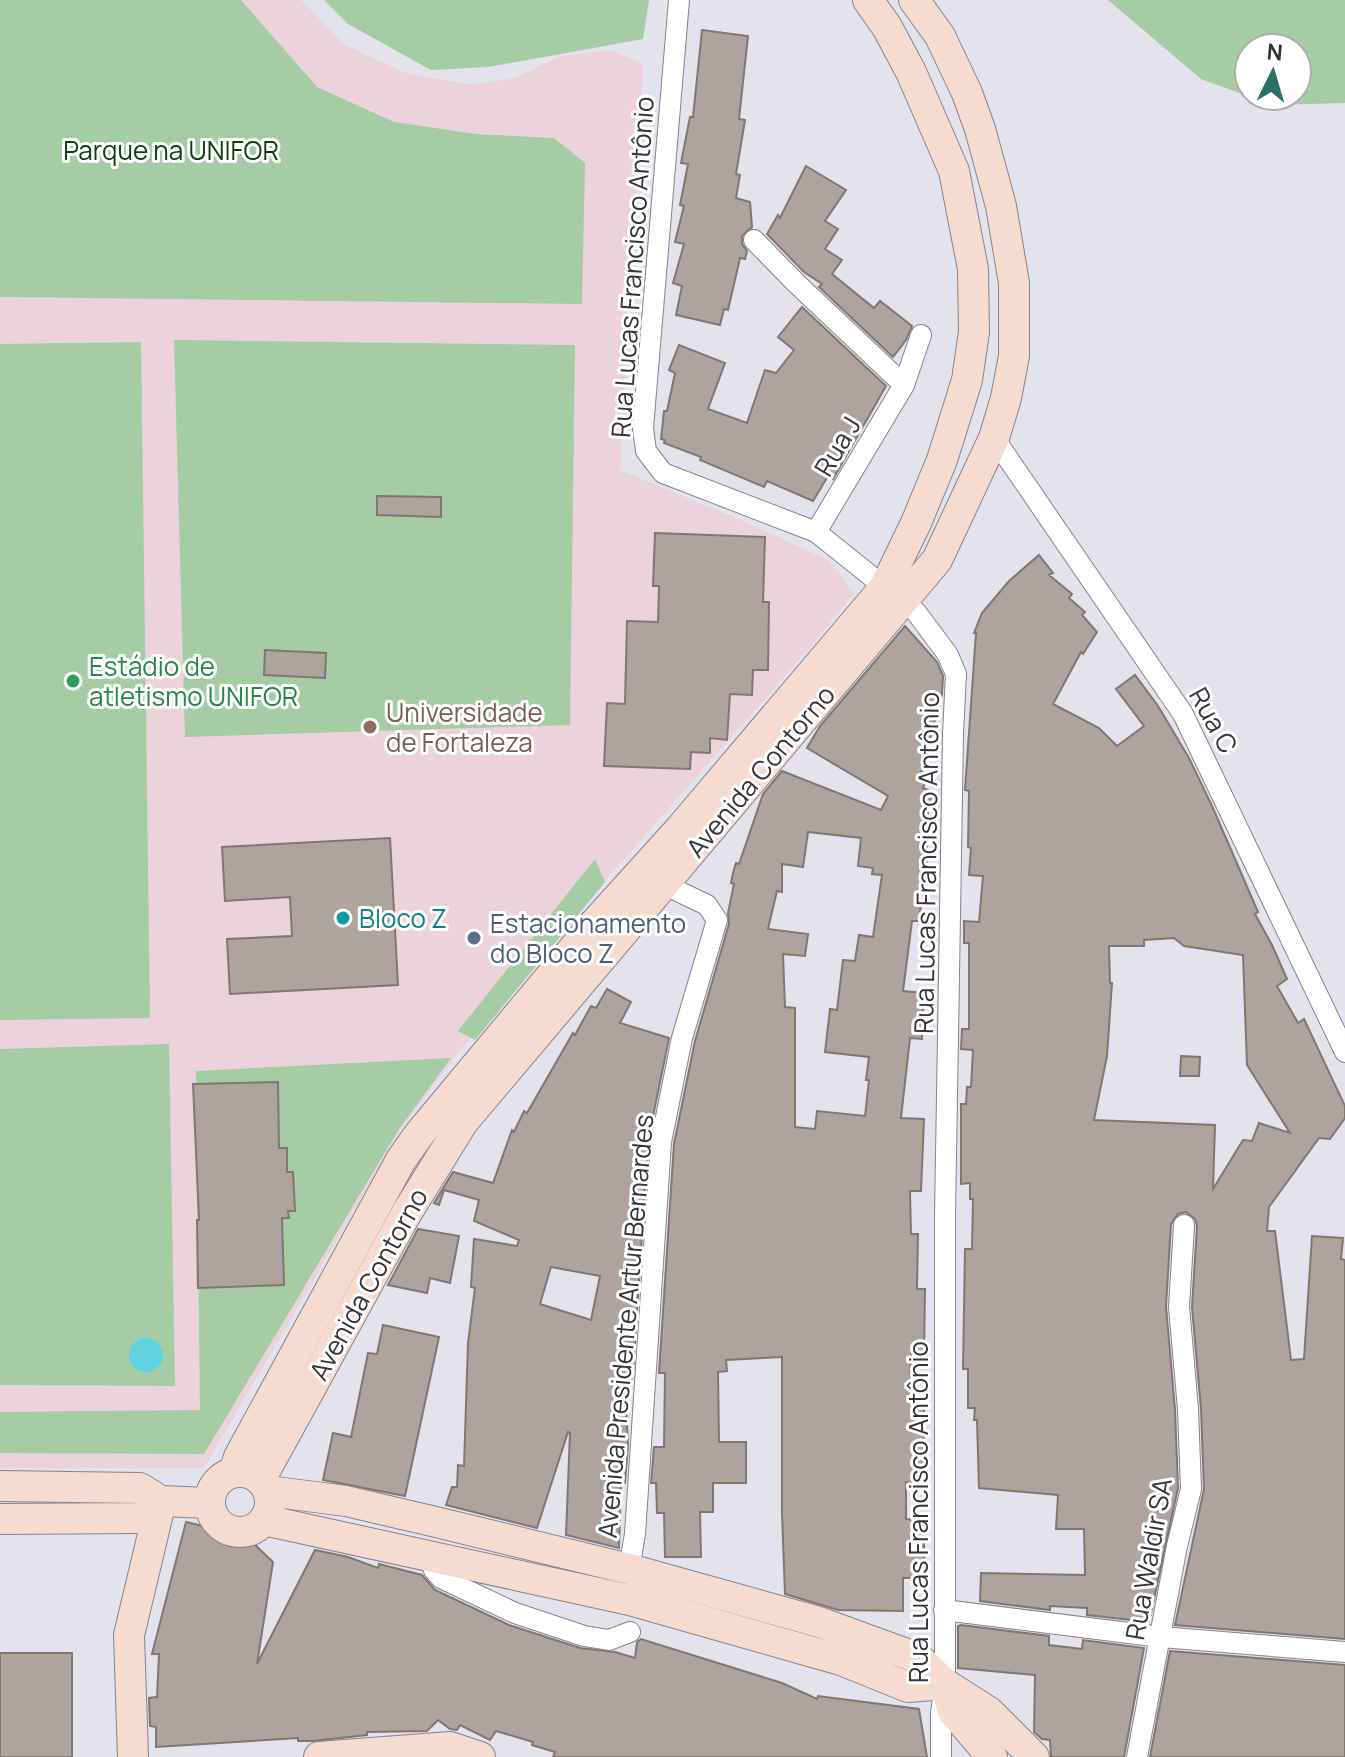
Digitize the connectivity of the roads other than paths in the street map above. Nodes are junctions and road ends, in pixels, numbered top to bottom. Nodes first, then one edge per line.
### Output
1 (679, 0) edge
2 (868, 0) edge
3 (914, 0) edge
4 (754, 240) dead end
5 (921, 335) dead end
6 (904, 385) junction
7 (994, 438) junction
8 (816, 532) junction
9 (894, 595) junction
10 (663, 884) junction
11 (1345, 1052) edge
12 (1184, 1225) dead end
13 (0, 1486) edge
14 (257, 1491) junction
15 (161, 1501) junction
16 (209, 1503) junction
17 (0, 1519) edge
18 (430, 1558) dead end
19 (629, 1569) junction
20 (944, 1610) junction
21 (630, 1632) dead end
22 (1161, 1637) junction
23 (1345, 1652) edge
24 (945, 1684) junction
25 (133, 1757) edge
26 (319, 1757) edge
27 (480, 1757) edge
28 (941, 1757) edge
29 (992, 1757) edge
30 (1034, 1757) edge
31 (1137, 1757) edge

1 - 8 street, Rua Lucas Francisco Antônio
2 - 9 street, Avenida Contorno
3 - 7 street, Avenida Contorno
4 - 6 street
5 - 6 street, Rua J
6 - 8 street, Rua J
7 - 9 street, Avenida Contorno
7 - 11 street, Rua C
8 - 9 street, Rua Lucas Francisco Antônio
9 - 10 street, Avenida Contorno
9 - 14 street, Avenida Contorno
9 - 20 street, Rua Lucas Francisco Antônio
10 - 14 street, Avenida Contorno
10 - 19 street, Avenida Presidente Artur Bernardes
12 - 22 street, Rua Waldir SA
13 - 15 street
14 - 16 street
14 - 16 street
14 - 19 street
14 - 24 street
15 - 16 street
15 - 17 street
15 - 25 street
18 - 21 street
19 - 24 street
20 - 22 street
20 - 24 street, Rua Lucas Francisco Antônio
22 - 23 street
22 - 31 street, Rua Waldir SA
24 - 28 street, Rua Lucas Francisco Antônio
24 - 29 street
24 - 30 street
26 - 27 street

